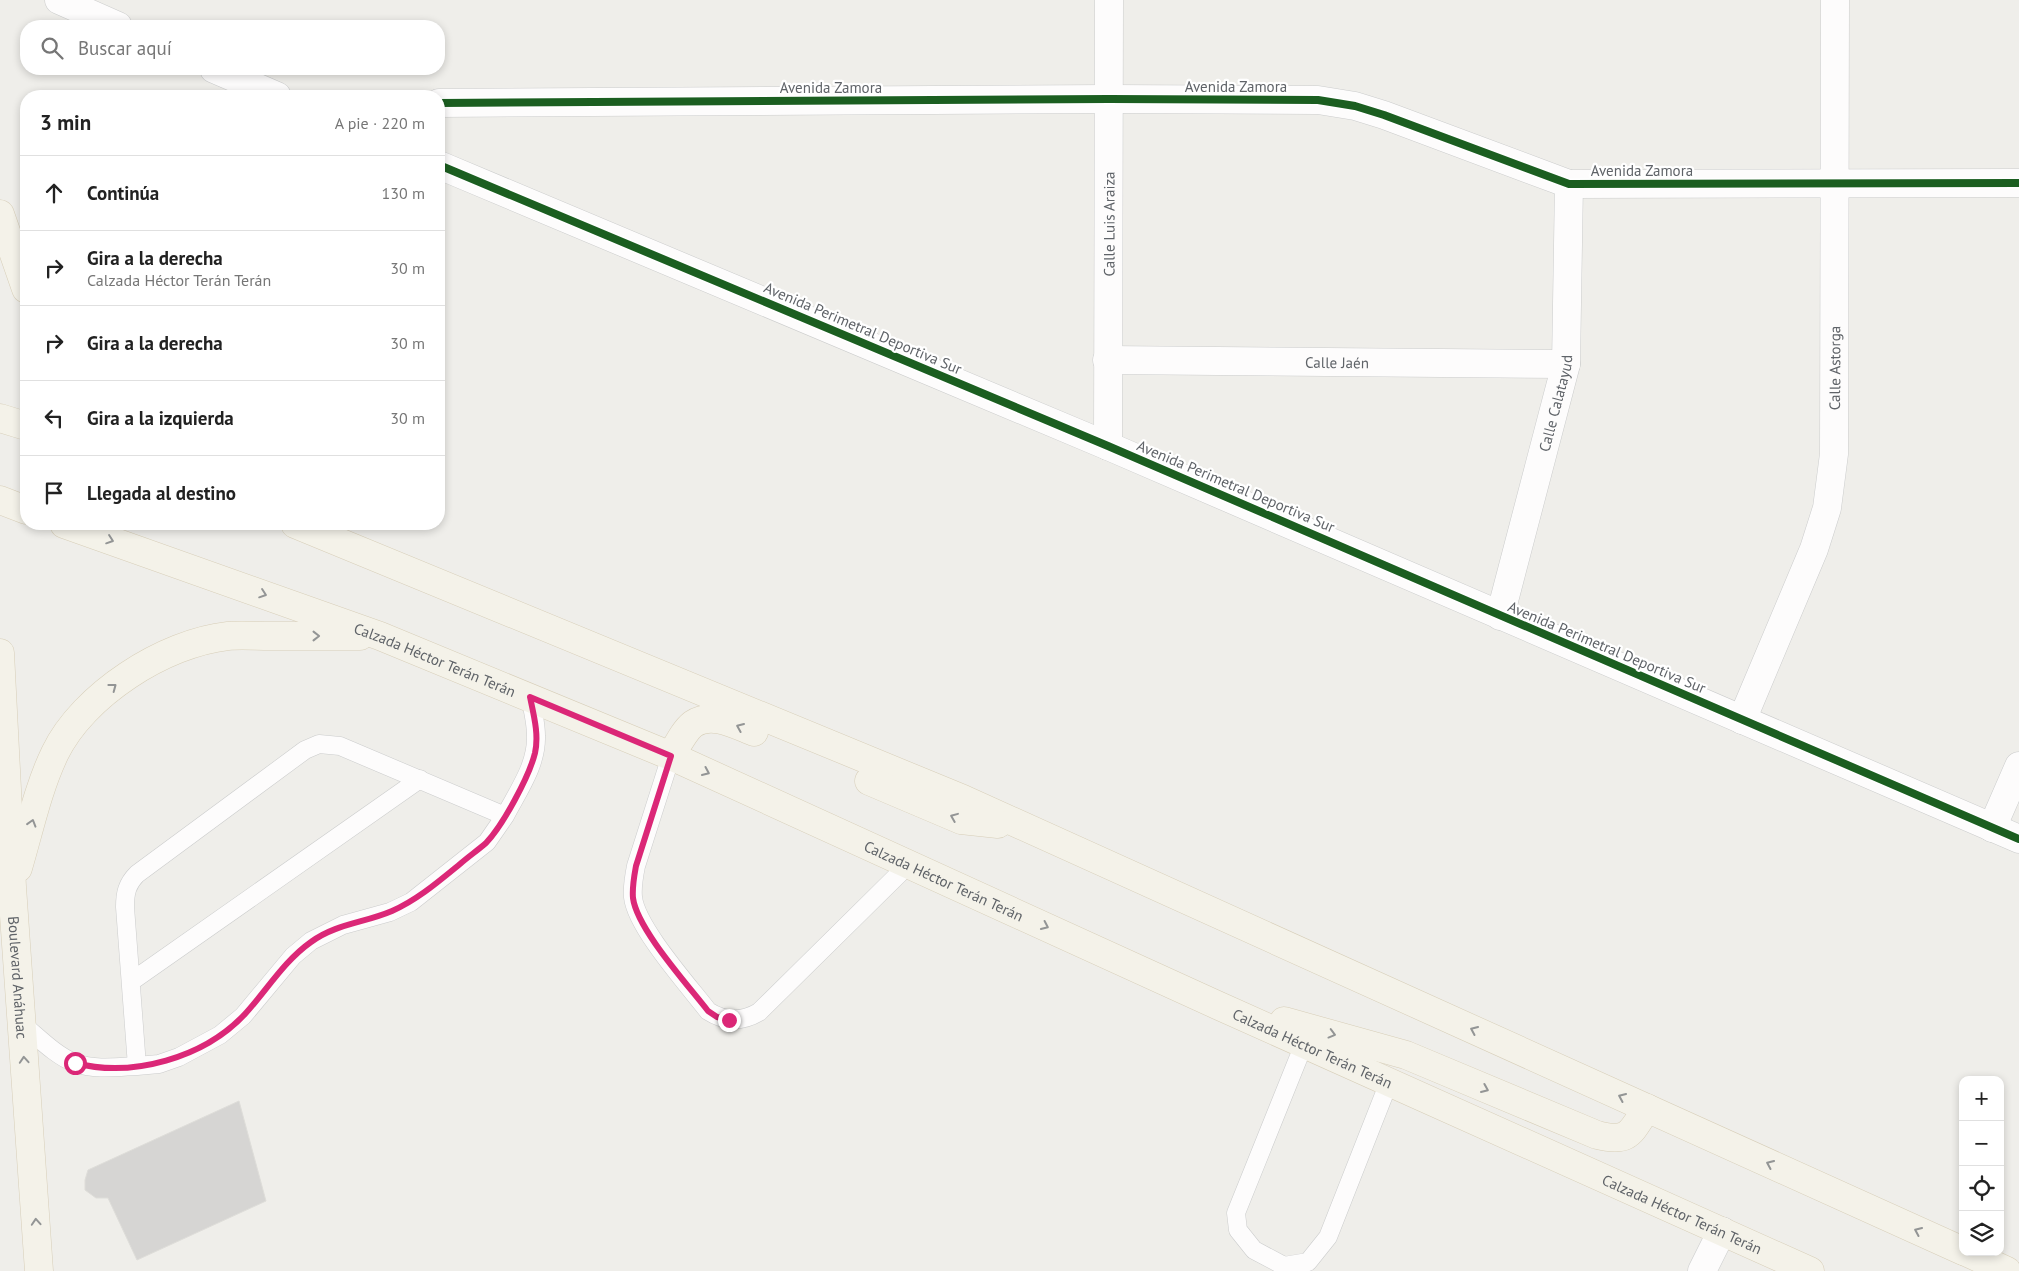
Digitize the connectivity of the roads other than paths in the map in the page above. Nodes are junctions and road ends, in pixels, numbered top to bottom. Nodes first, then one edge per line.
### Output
1 (59, 0) edge
2 (1109, 0) edge
3 (1835, 0) edge
4 (104, 20) edge
5 (228, 75) edge
6 (263, 90) edge
7 (1109, 99) junction
8 (445, 103) edge
9 (445, 168) edge
10 (1836, 183) junction
11 (2019, 183) edge
12 (1569, 184) junction
13 (0, 214) edge
14 (20, 272) edge
15 (1107, 360) junction
16 (1566, 364) junction
17 (0, 418) edge
18 (20, 424) edge
19 (1108, 446) junction
20 (0, 500) edge
21 (20, 508) edge
22 (81, 530) edge
23 (310, 530) edge
24 (1500, 616) junction
25 (380, 636) junction
26 (0, 653) edge
27 (530, 697) junction
28 (1742, 720) junction
29 (671, 756) junction
30 (2019, 766) edge
31 (420, 779) junction
32 (506, 816) junction
33 (1020, 825) junction
34 (1992, 828) junction
35 (2019, 839) edge
36 (910, 864) junction
37 (12, 886) junction
38 (132, 980) junction
39 (1217, 1005) junction
40 (22, 1024) junction
41 (1304, 1044) junction
42 (137, 1066) junction
43 (1389, 1082) junction
44 (1647, 1108) junction
45 (1722, 1231) junction
46 (1959, 1250) edge
47 (1973, 1256) edge
48 (39, 1271) edge
49 (1702, 1271) edge
50 (1810, 1271) edge
51 (2007, 1271) edge

1 - 4 street
2 - 7 street, Calle Luis Araiza
3 - 10 street, Calle Astorga
5 - 6 street
7 - 8 street, Avenida Zamora
7 - 12 street, Avenida Zamora
7 - 15 street, Calle Luis Araiza
9 - 19 street, Avenida Perimetral Deportiva Sur
10 - 11 street, Avenida Zamora
10 - 12 street, Avenida Zamora
10 - 28 street, Calle Astorga
12 - 16 street, Calle Calatayud
13 - 14 main road
15 - 16 street, Calle Jaén
15 - 19 street, Calle Luis Araiza
16 - 24 street, Calle Calatayud
17 - 18 main road
19 - 24 street, Avenida Perimetral Deportiva Sur
20 - 21 main road
22 -> 25 main road, Calzada Héctor Terán Terán
23 - 33 main road
24 - 28 street, Avenida Perimetral Deportiva Sur
25 - 27 main road, Calzada Héctor Terán Terán
37 -> 25 main road
26 - 37 main road, Boulevard Anáhuac
27 - 29 main road, Calzada Héctor Terán Terán
27 - 32 lane
28 - 34 street, Avenida Perimetral Deportiva Sur
33 -> 29 main road
29 -> 36 main road, Calzada Héctor Terán Terán
29 - 36 lane
30 - 34 street
31 - 32 lane
31 - 38 lane
31 - 38 lane
32 - 42 lane
44 -> 33 main road
34 - 35 street, Avenida Perimetral Deportiva Sur
36 -> 39 main road, Calzada Héctor Terán Terán
37 - 40 main road, Boulevard Anáhuac
38 - 42 lane
39 - 41 main road, Calzada Héctor Terán Terán
39 -> 44 main road
40 - 42 lane
48 -> 40 main road, Boulevard Anáhuac
41 - 43 main road, Calzada Héctor Terán Terán
41 - 43 lane
43 - 45 main road, Calzada Héctor Terán Terán
46 -> 44 main road
45 - 49 street
45 - 50 main road, Calzada Héctor Terán Terán
47 - 51 main road

